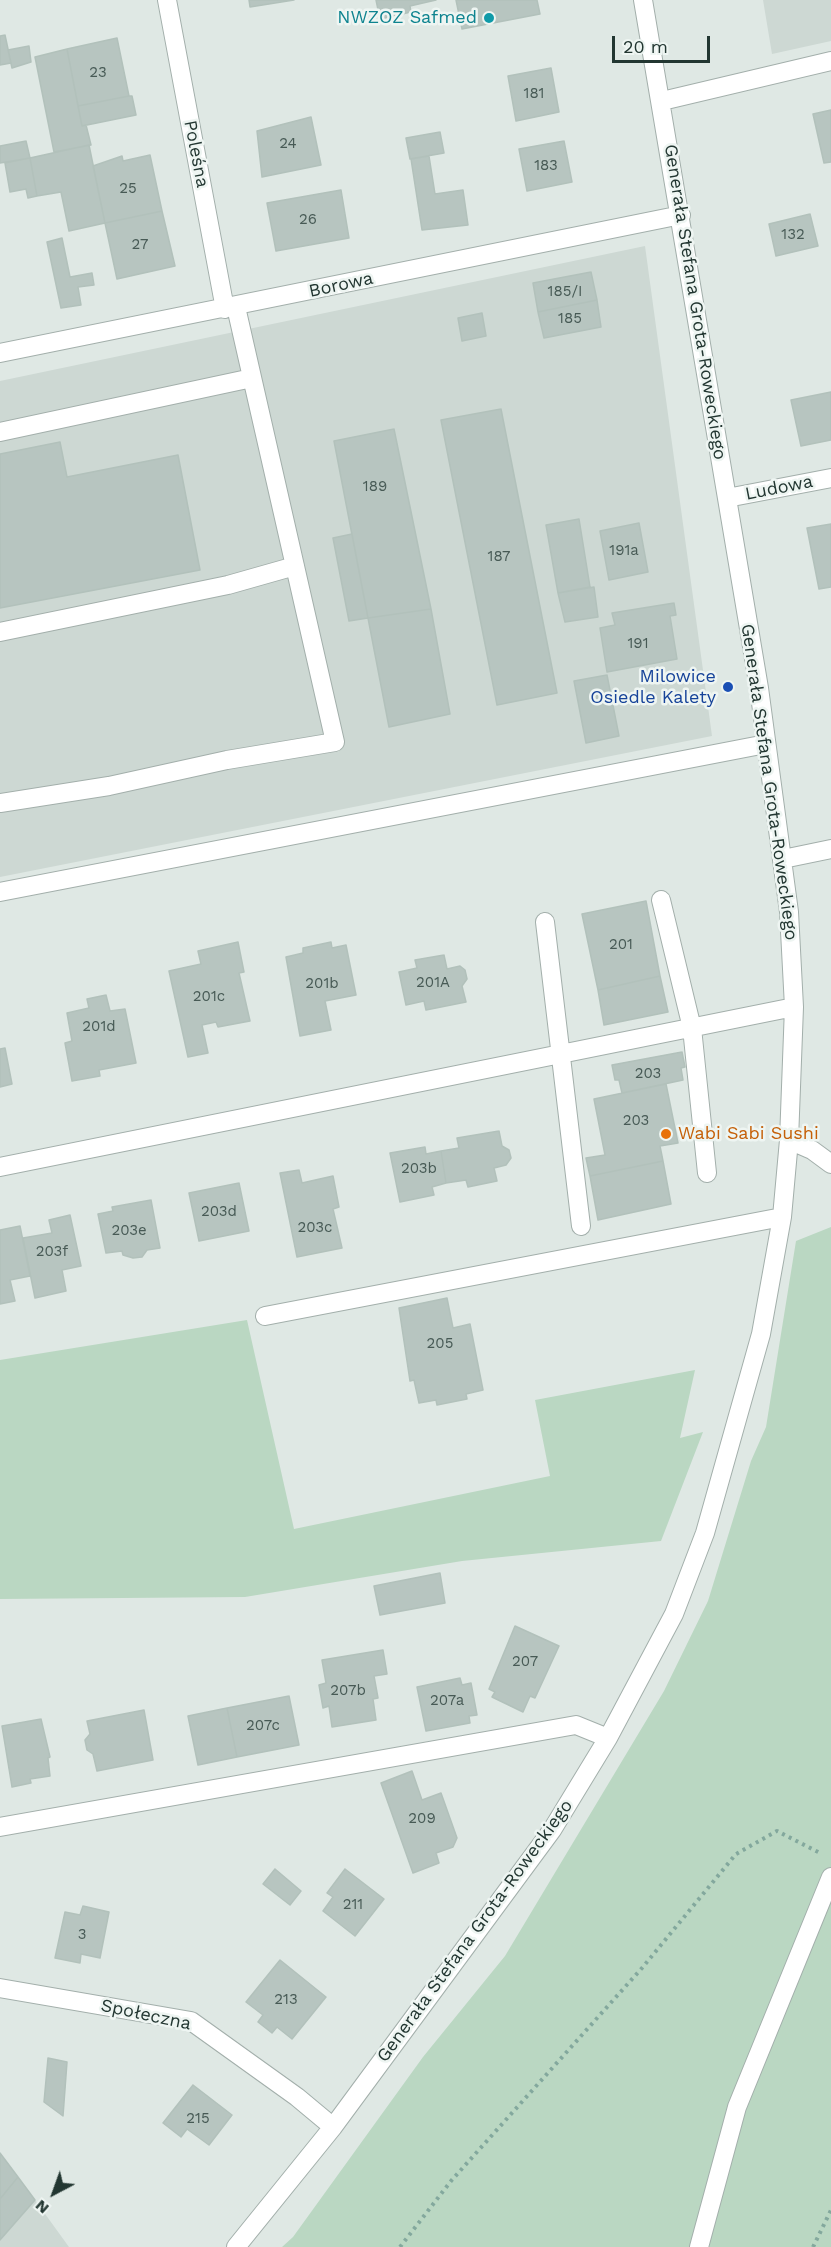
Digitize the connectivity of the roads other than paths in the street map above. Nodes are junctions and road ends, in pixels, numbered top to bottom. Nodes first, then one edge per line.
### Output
1 (167, 0) edge
2 (643, 0) edge
3 (831, 62) edge
4 (662, 101) junction
5 (681, 215) junction
6 (230, 308) junction
7 (0, 353) edge
8 (252, 378) junction
9 (0, 432) edge
10 (831, 478) edge
11 (726, 498) junction
12 (295, 566) junction
13 (0, 632) edge
14 (766, 744) junction
15 (0, 803) edge
16 (831, 849) edge
17 (783, 859) junction
18 (0, 892) edge
19 (661, 900) dead end
20 (544, 922) dead end
21 (794, 1007) junction
22 (692, 1028) junction
23 (560, 1054) junction
24 (789, 1140) junction
25 (831, 1164) edge
26 (0, 1167) edge
27 (707, 1173) dead end
28 (782, 1217) junction
29 (581, 1226) dead end
30 (265, 1316) dead end
31 (608, 1738) junction
32 (0, 1827) edge
33 (831, 1877) edge
34 (0, 1988) edge
35 (333, 2127) junction
36 (236, 2247) edge
37 (699, 2247) edge

1 - 6 street, Poleśna
2 - 4 street, Generała Stefana Grota-Roweckiego
3 - 4 street
4 - 5 street, Generała Stefana Grota-Roweckiego
5 - 6 street, Borowa
5 - 11 street, Generała Stefana Grota-Roweckiego
6 - 7 street, Borowa
6 - 8 street, Poleśna
8 - 9 street
8 - 12 street, Poleśna
10 - 11 street, Ludowa
11 - 14 street, Generała Stefana Grota-Roweckiego
12 - 13 street
12 - 15 street, Poleśna
14 - 17 street, Generała Stefana Grota-Roweckiego
14 - 18 street
16 - 17 street
17 - 21 street, Generała Stefana Grota-Roweckiego
19 - 22 street
20 - 23 street
21 - 22 street
21 - 24 street, Generała Stefana Grota-Roweckiego
22 - 23 street
22 - 27 street
23 - 26 street
23 - 29 street
24 - 25 street
24 - 28 street, Generała Stefana Grota-Roweckiego
28 - 30 street
28 - 31 street, Generała Stefana Grota-Roweckiego
31 - 32 street
31 - 35 street, Generała Stefana Grota-Roweckiego
33 - 37 street
34 - 35 street, Społeczna
35 - 36 street, Generała Stefana Grota-Roweckiego

